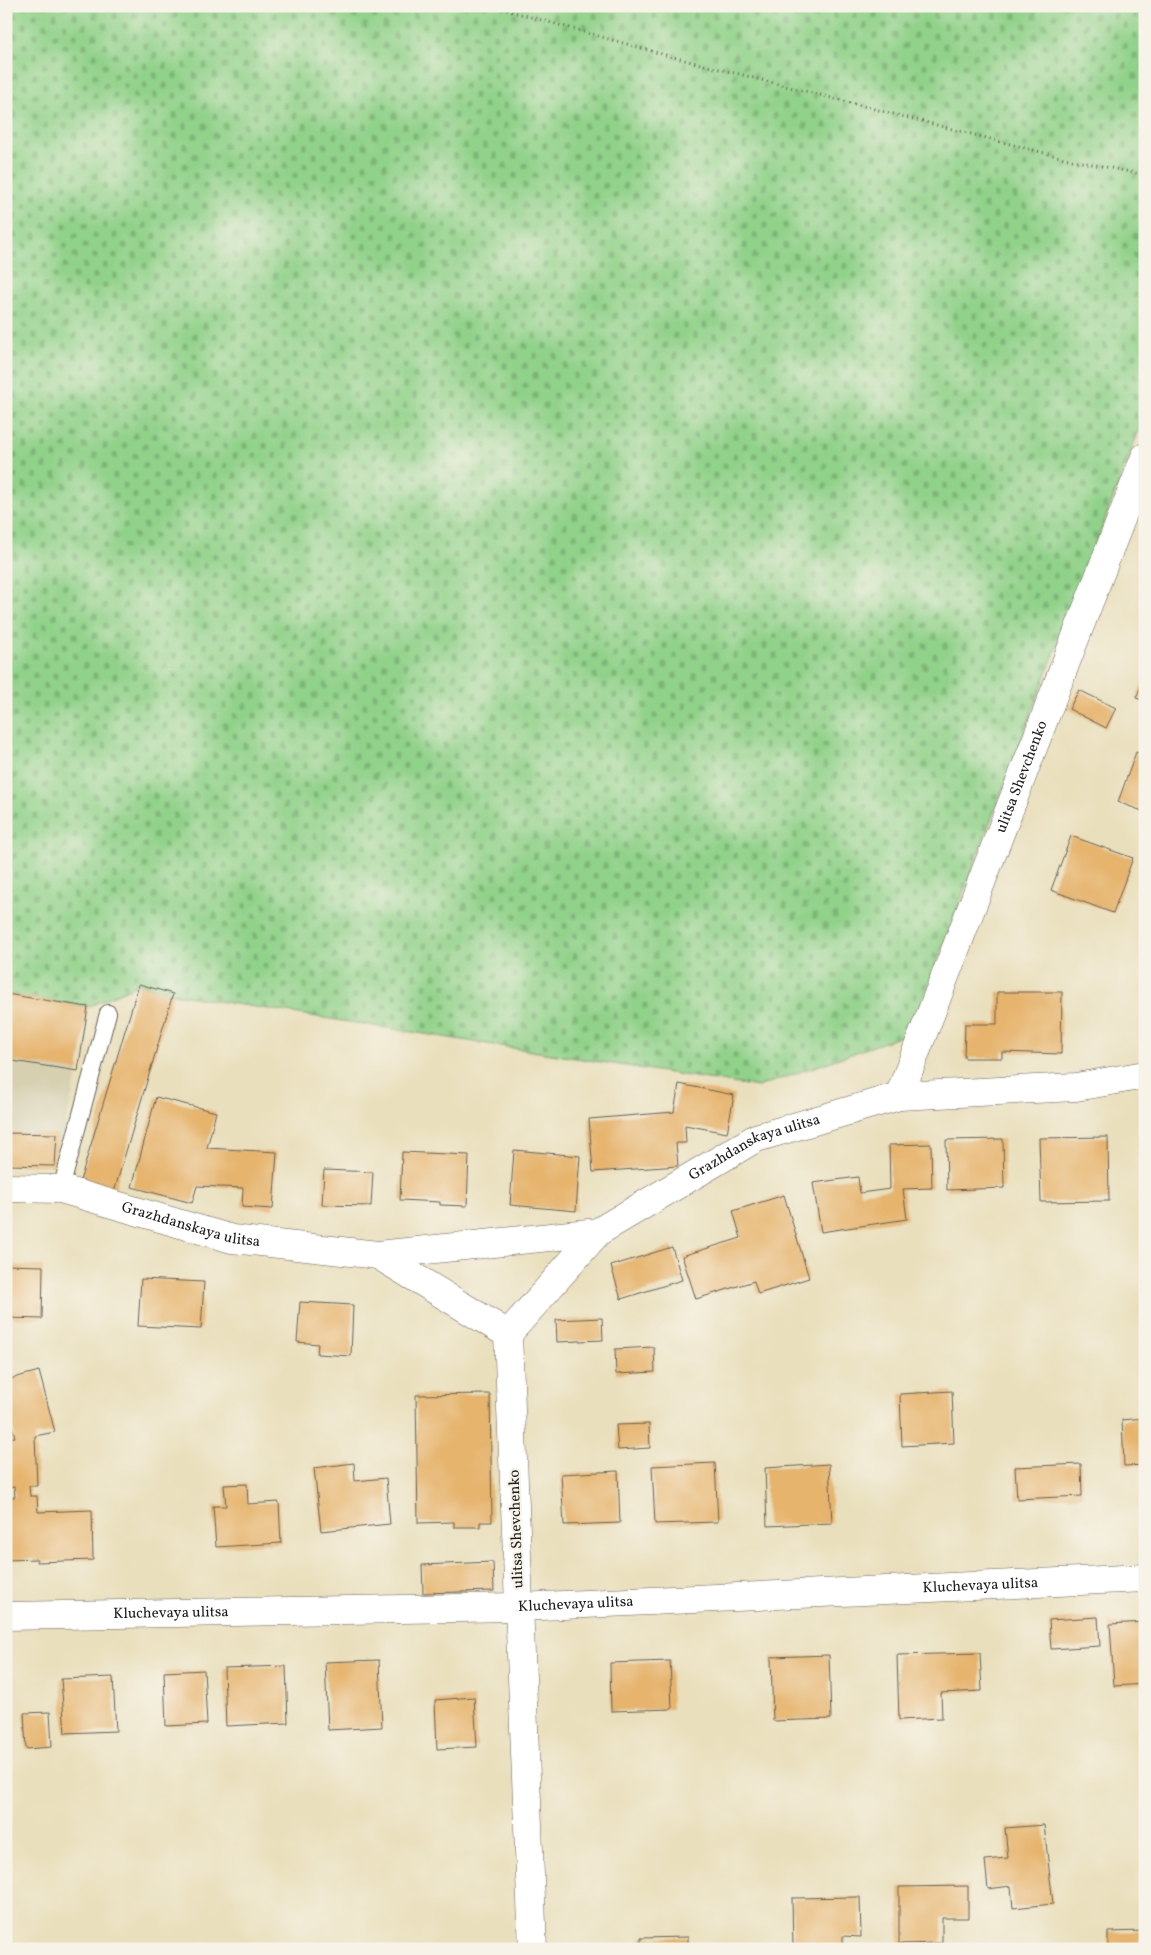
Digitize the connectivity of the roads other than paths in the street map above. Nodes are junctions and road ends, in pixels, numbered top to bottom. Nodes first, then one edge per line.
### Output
1 (1145, 457) edge
2 (108, 1013) dead end
3 (1145, 1075) edge
4 (899, 1096) junction
5 (6, 1188) edge
6 (61, 1190) junction
7 (598, 1232) junction
8 (378, 1255) junction
9 (508, 1334) junction
10 (1145, 1578) edge
11 (520, 1607) junction
12 (6, 1616) edge
13 (533, 1949) edge

1 - 4 street, ulitsa Shevchenko
2 - 6 lane
3 - 4 street, Grazhdanskaya ulitsa
4 - 7 street, Grazhdanskaya ulitsa
5 - 6 street, Grazhdanskaya ulitsa
6 - 8 street, Grazhdanskaya ulitsa
7 - 8 street, Grazhdanskaya ulitsa
7 - 9 street
8 - 9 street, Grazhdanskaya ulitsa
9 - 11 street, ulitsa Shevchenko
10 - 11 street, Kluchevaya ulitsa
11 - 12 street, Kluchevaya ulitsa
11 - 13 street, ulitsa Shevchenko

